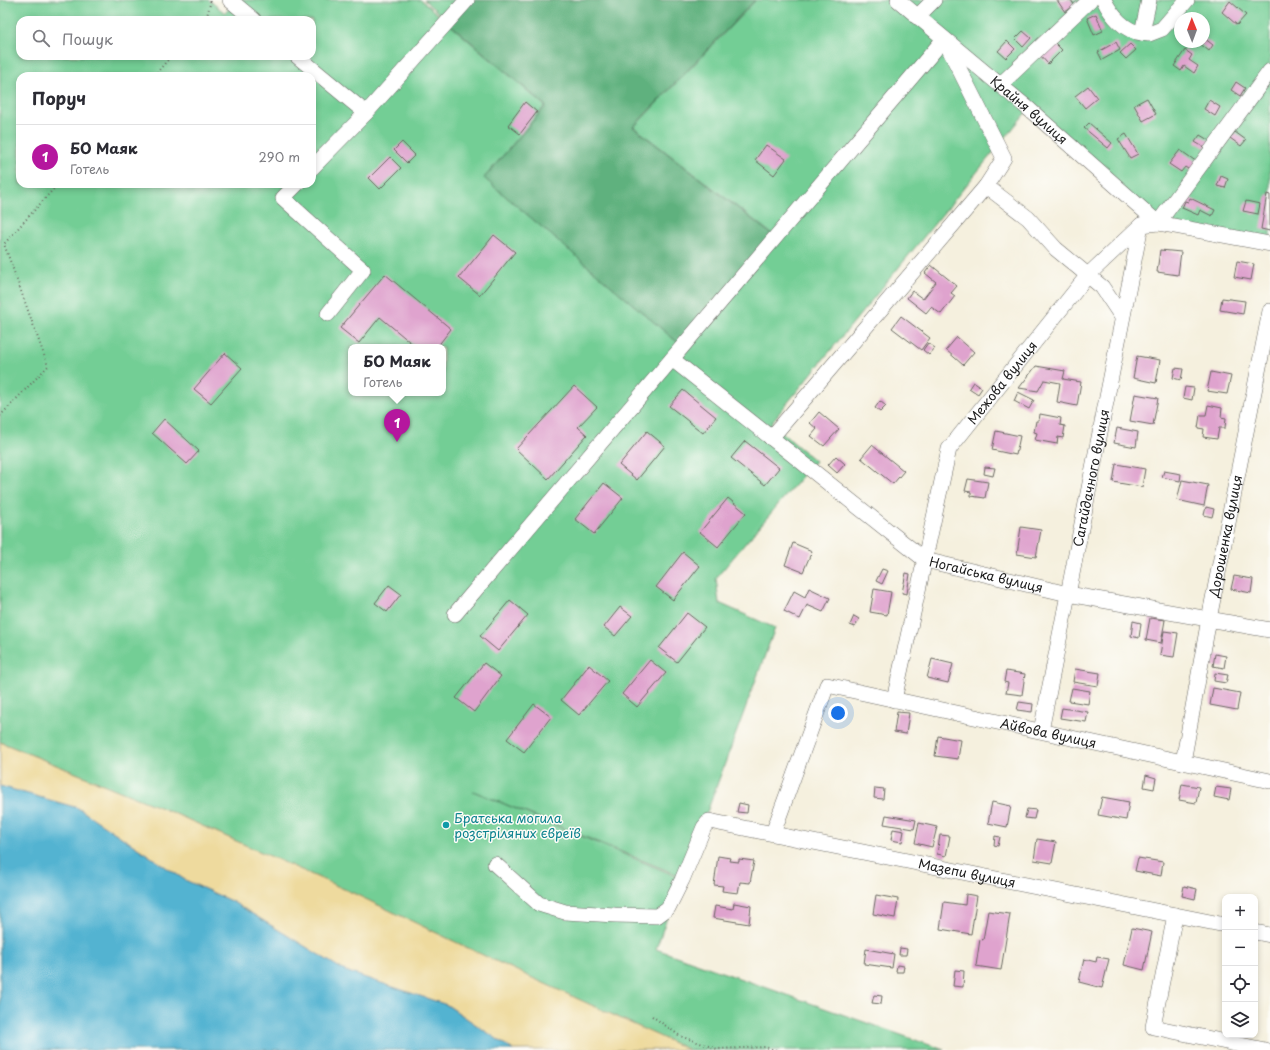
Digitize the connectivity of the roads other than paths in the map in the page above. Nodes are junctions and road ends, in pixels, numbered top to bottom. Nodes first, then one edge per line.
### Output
1 (230, 0) edge
2 (467, 0) edge
3 (898, 0) edge
4 (934, 0) edge
5 (1090, 0) edge
6 (1104, 0) edge
7 (1149, 0) edge
8 (1186, 0) edge
9 (249, 16) edge
10 (917, 17) junction
11 (1142, 33) junction
12 (944, 39) junction
13 (302, 60) edge
14 (1270, 71) edge
15 (1000, 85) junction
16 (366, 113) junction
17 (316, 164) edge
18 (986, 186) junction
19 (293, 188) edge
20 (1158, 223) junction
21 (1141, 225) junction
22 (1270, 244) edge
23 (1088, 275) junction
24 (1270, 311) edge
25 (328, 314) dead end
26 (1122, 317) junction
27 (672, 359) junction
28 (771, 438) junction
29 (924, 560) junction
30 (1068, 594) junction
31 (455, 614) dead end
32 (1209, 619) junction
33 (1270, 630) edge
34 (894, 700) junction
35 (1041, 731) junction
36 (1183, 762) junction
37 (1270, 781) edge
38 (773, 833) junction
39 (495, 864) dead end
40 (1175, 915) junction
41 (1222, 925) edge
42 (1258, 933) edge
43 (1270, 935) edge
44 (1265, 1050) edge

1 - 9 street
2 - 16 street
3 - 10 street, Крайня вулиця
4 - 10 street
5 - 15 street
6 - 11 street
7 - 11 street
8 - 11 street
10 - 12 street, Крайня вулиця
12 - 15 street, Крайня вулиця
12 - 18 street
12 - 27 street
13 - 16 street
14 - 20 street
15 - 20 street, Крайня вулиця
16 - 17 street
18 - 23 street
18 - 28 street
19 - 25 street
20 - 21 street
20 - 22 street
21 - 23 street, Межова вулиця
21 - 26 street, Сагайдачного вулиця
23 - 26 street
23 - 29 street, Межова вулиця
24 - 32 street, Дорошенка вулиця
26 - 30 street, Сагайдачного вулиця
27 - 28 street, Ногайська вулиця
27 - 31 street
28 - 29 street, Ногайська вулиця
29 - 30 street, Ногайська вулиця
29 - 34 street, Межова вулиця
30 - 32 street, Ногайська вулиця
30 - 35 street, Сагайдачного вулиця
32 - 33 street, Ногайська вулиця
32 - 36 street, Дорошенка вулиця
34 - 35 street, Айвова вулиця
34 - 38 street, Айвова вулиця
35 - 36 street, Айвова вулиця
36 - 37 street, Айвова вулиця
38 - 39 street, Мазепи вулиця
38 - 40 street, Мазепи вулиця
40 - 41 street, Мазепи вулиця
40 - 44 street
42 - 43 street

